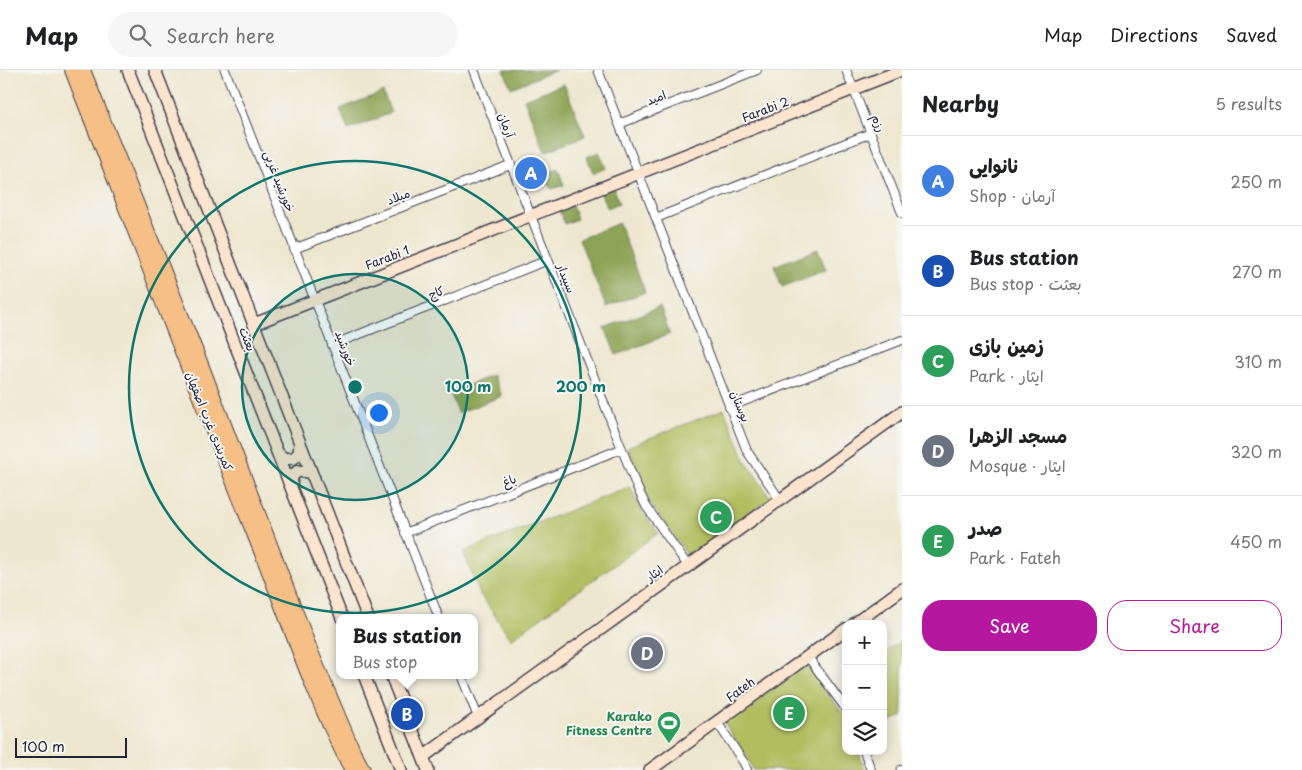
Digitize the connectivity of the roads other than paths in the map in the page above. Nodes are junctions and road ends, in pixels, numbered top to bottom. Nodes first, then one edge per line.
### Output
1 (72, 70) edge
2 (83, 70) edge
3 (128, 70) edge
4 (155, 70) edge
5 (225, 70) edge
6 (474, 70) edge
7 (598, 70) edge
8 (757, 70) edge
9 (846, 70) edge
10 (902, 70) edge
11 (854, 89) junction
12 (619, 124) junction
13 (871, 133) junction
14 (510, 165) junction
15 (638, 173) junction
16 (902, 213) edge
17 (530, 215) junction
18 (656, 218) junction
19 (294, 249) junction
20 (548, 260) junction
21 (315, 300) junction
22 (254, 324) junction
23 (902, 340) edge
24 (332, 345) junction
25 (729, 407) junction
26 (902, 412) edge
27 (300, 443) junction
28 (621, 449) junction
29 (277, 452) junction
30 (314, 478) junction
31 (291, 487) junction
32 (780, 500) junction
33 (405, 533) junction
34 (688, 566) junction
35 (902, 589) edge
36 (340, 614) edge
37 (366, 614) edge
38 (437, 614) edge
39 (859, 620) edge
40 (842, 632) edge
41 (808, 656) junction
42 (366, 679) edge
43 (393, 679) edge
44 (463, 679) edge
45 (842, 703) edge
46 (478, 717) junction
47 (716, 722) junction
48 (865, 755) edge
49 (423, 757) junction
50 (352, 770) edge
51 (364, 770) edge
52 (401, 770) edge
53 (428, 770) edge
54 (650, 770) edge
55 (747, 770) edge
56 (871, 770) edge

1 - 50 highway, کمربندی غرب اصفهان
2 - 51 highway, کمربندی غرب اصفهان
3 - 29 street, بعثت
4 - 22 street, بعثت
5 - 19 street, خورشید غربی
6 - 14 street, آرمان
7 - 12 street, بوستان
8 - 12 street, امید
9 - 11 street, رزم
10 - 11 street, Farabi 2
11 - 13 street, رزم
11 - 15 street, Farabi 2
12 - 15 street, بوستان
13 - 16 street, رزم
13 - 18 street
14 - 17 street, آرمان
14 - 19 street, میلاد
15 - 17 street, Farabi 2
15 - 18 street, بوستان
17 - 20 street, سپیدار
17 - 21 street, Farabi 1
18 - 25 street, بوستان
19 - 21 street, خورشید غربی
20 - 24 street, کاج
20 - 28 street, سپیدار
21 - 22 street, Farabi 1
21 - 24 street, خورشید
22 - 27 street, بعثت
23 - 25 street
24 - 33 street, خورشید
25 - 32 street, بوستان
26 - 32 street, ایثار
27 - 29 street
27 - 30 street, بعثت
28 - 33 street, باغ
28 - 34 street, سپیدار
29 - 31 street, بعثت
30 - 31 street
30 - 37 street, بعثت
31 - 36 street, بعثت
32 - 34 street, ایثار
33 - 38 street, خورشید
34 - 46 street, ایثار
35 - 39 street
40 - 41 street, Fateh
41 - 45 street
41 - 47 street, Fateh
42 - 52 street
43 - 49 street
44 - 46 street
46 - 49 street, ایثار
47 - 54 street, Fateh
47 - 55 street
48 - 56 street
49 - 53 street

